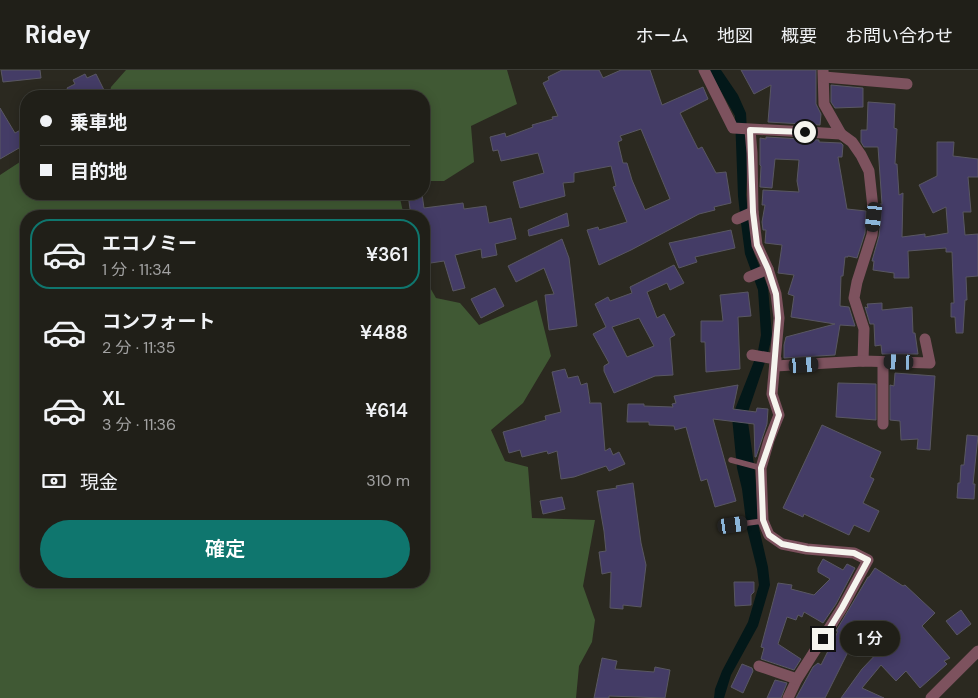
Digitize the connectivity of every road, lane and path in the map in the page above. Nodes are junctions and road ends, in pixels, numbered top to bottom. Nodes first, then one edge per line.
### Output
1 (704, 70) edge
2 (824, 73) edge
3 (907, 84) dead end
4 (750, 130) junction
5 (841, 134) junction
6 (753, 212) junction
7 (737, 219) dead end
8 (768, 269) junction
9 (749, 277) dead end
10 (925, 339) dead end
11 (752, 355) dead end
12 (772, 361) junction
13 (862, 361) junction
14 (883, 362) junction
15 (882, 424) dead end
16 (730, 460) dead end
17 (761, 468) junction
18 (763, 520) junction
19 (733, 525) dead end
20 (978, 651) edge
21 (759, 666) dead end
22 (797, 679) junction
23 (788, 698) edge
24 (931, 698) edge

1 - 4 street
2 - 3 street
2 - 5 street
4 - 5 street
4 - 6 street
5 - 13 street
6 - 7 street
6 - 8 street
8 - 9 street
8 - 12 street
10 - 14 street
11 - 12 street
12 - 13 street
12 - 17 street
13 - 14 street
14 - 15 street
16 - 17 lane
17 - 18 street
18 - 19 lane
18 - 22 street
20 - 24 street
21 - 22 street
22 - 23 street

